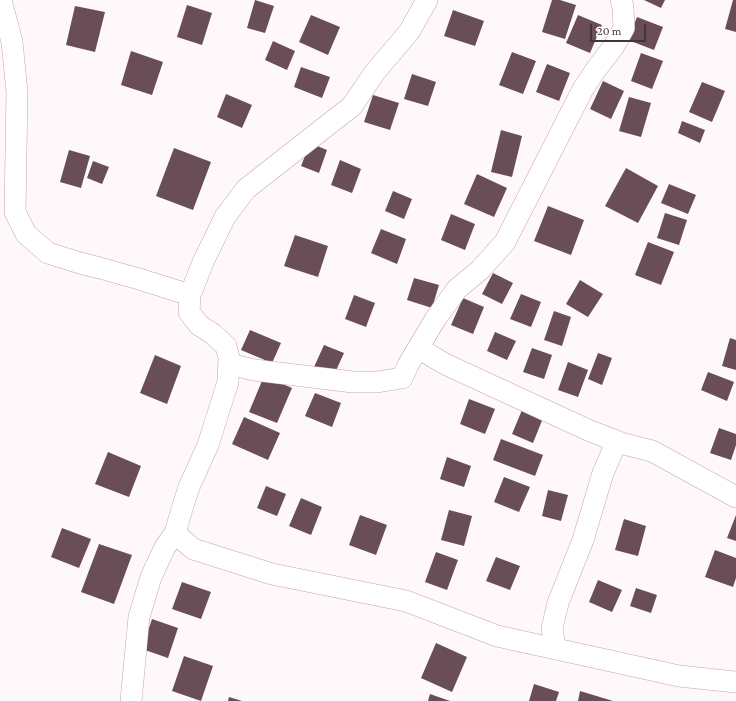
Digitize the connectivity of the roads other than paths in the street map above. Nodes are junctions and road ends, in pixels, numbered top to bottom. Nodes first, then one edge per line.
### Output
1 (1, 0) edge
2 (427, 0) edge
3 (621, 0) edge
4 (190, 295) junction
5 (418, 348) junction
6 (229, 364) junction
7 (617, 441) junction
8 (736, 496) edge
9 (176, 533) junction
10 (555, 649) junction
11 (736, 682) edge
12 (131, 701) edge

1 - 4 street
2 - 4 street
3 - 5 street
4 - 6 street
5 - 6 street
5 - 7 street
6 - 9 street
7 - 8 street
7 - 10 street
9 - 10 street
9 - 12 street
10 - 11 street

